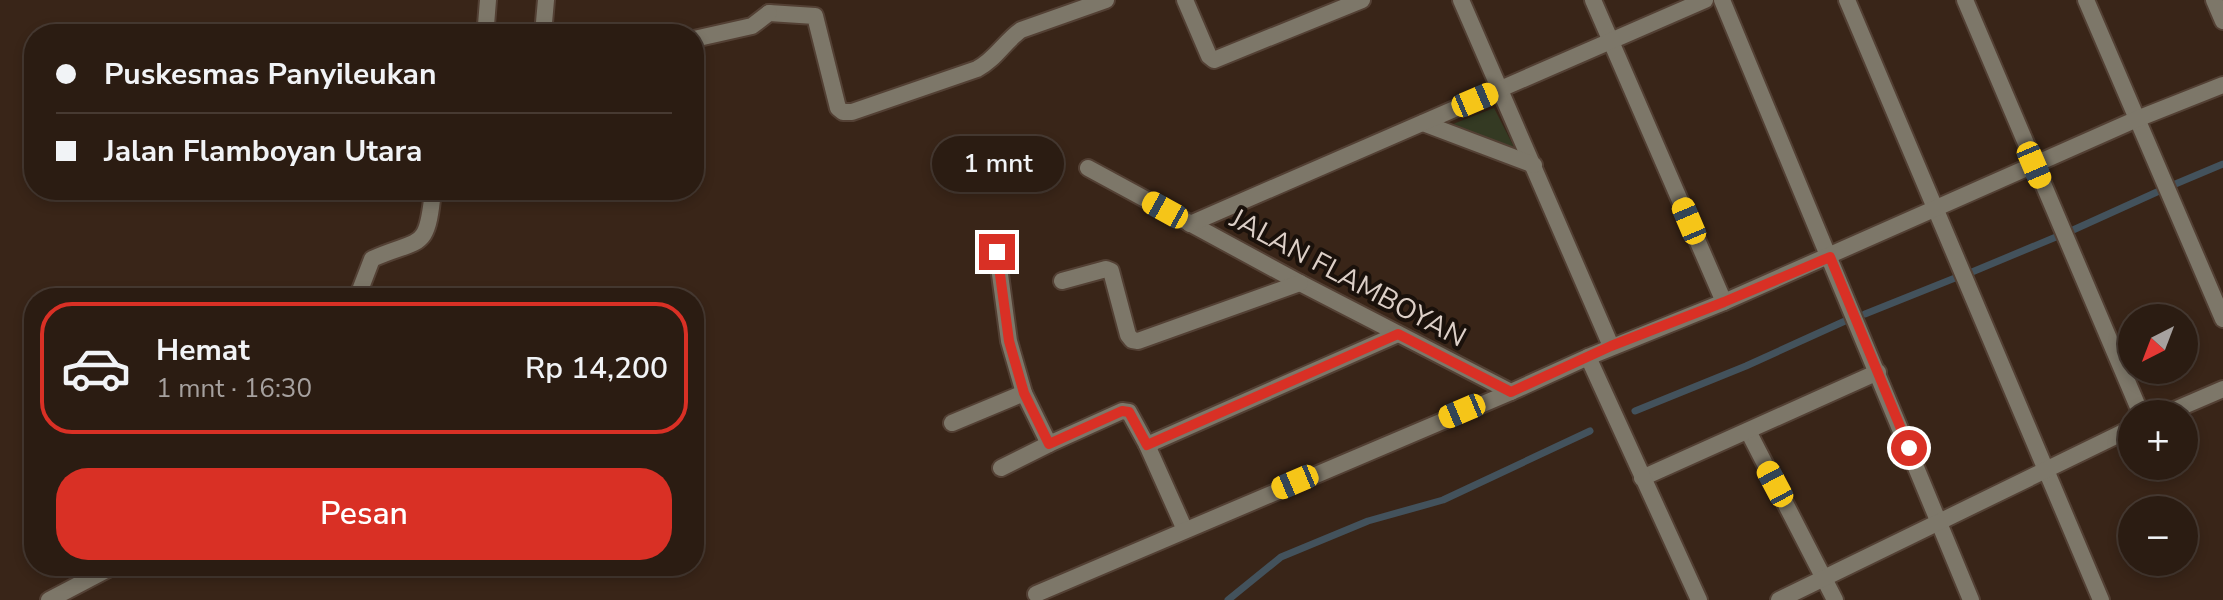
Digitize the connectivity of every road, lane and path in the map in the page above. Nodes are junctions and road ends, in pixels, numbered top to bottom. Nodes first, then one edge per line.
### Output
1 (488, 0) edge
2 (546, 0) edge
3 (1106, 0) edge
4 (1185, 0) edge
5 (1362, 0) edge
6 (1461, 0) edge
7 (1593, 0) edge
8 (1705, 0) edge
9 (1722, 0) edge
10 (1847, 0) edge
11 (1965, 0) edge
12 (2086, 0) edge
13 (2214, 0) edge
14 (768, 6) edge
15 (2223, 21) edge
16 (486, 24) edge
17 (544, 24) edge
18 (704, 37) edge
19 (1612, 40) junction
20 (2223, 85) edge
21 (1501, 89) junction
22 (2137, 119) junction
23 (1423, 123) junction
24 (1534, 165) junction
25 (2034, 165) junction
26 (1088, 168) dead end
27 (432, 200) edge
28 (1936, 209) junction
29 (1190, 224) junction
30 (997, 252) dead end
31 (1830, 257) junction
32 (1062, 281) dead end
33 (1300, 283) junction
34 (361, 288) edge
35 (1724, 302) junction
36 (2223, 319) edge
37 (1398, 334) junction
38 (1611, 346) junction
39 (1588, 357) junction
40 (1878, 372) junction
41 (2223, 389) edge
42 (1511, 392) junction
43 (1024, 393) junction
44 (2135, 400) edge
45 (2197, 400) edge
46 (952, 423) dead end
47 (1748, 431) junction
48 (2118, 435) edge
49 (1049, 444) junction
50 (1147, 445) junction
51 (1001, 468) dead end
52 (2046, 468) junction
53 (1642, 478) junction
54 (1940, 523) junction
55 (1185, 530) junction
56 (95, 576) edge
57 (1823, 577) junction
58 (1036, 594) dead end
59 (49, 600) edge
60 (1699, 600) edge
61 (1779, 600) edge
62 (1835, 600) edge
63 (1971, 600) edge
64 (2101, 600) edge

1 - 16 street
2 - 17 street
3 - 14 street
4 - 5 street
6 - 21 street
7 - 19 street
8 - 19 street
9 - 31 street
10 - 28 street
11 - 25 street
12 - 22 street
13 - 15 street
14 - 18 street
19 - 21 street
19 - 35 street
20 - 22 street
21 - 23 street
21 - 24 street
22 - 25 street
22 - 36 street
23 - 24 street
23 - 29 street
24 - 38 street
25 - 28 street
25 - 44 street
26 - 29 street, JALAN FLAMBOYAN
27 - 34 street
28 - 31 street
28 - 52 street
29 - 33 street, JALAN FLAMBOYAN
30 - 43 street
31 - 35 street
31 - 40 street
32 - 33 street
33 - 37 street, JALAN FLAMBOYAN
35 - 38 street
37 - 42 street, JALAN FLAMBOYAN
37 - 50 street
38 - 39 street
39 - 42 street
39 - 53 street
40 - 47 street
40 - 54 street
41 - 45 street
42 - 55 street
43 - 46 street
43 - 49 street
47 - 53 street
47 - 57 street
48 - 52 street
49 - 50 street
49 - 51 street
50 - 55 street
52 - 54 street
52 - 64 street
53 - 60 street
54 - 57 street
54 - 63 street
55 - 58 street
56 - 59 street
57 - 61 street
57 - 62 street

